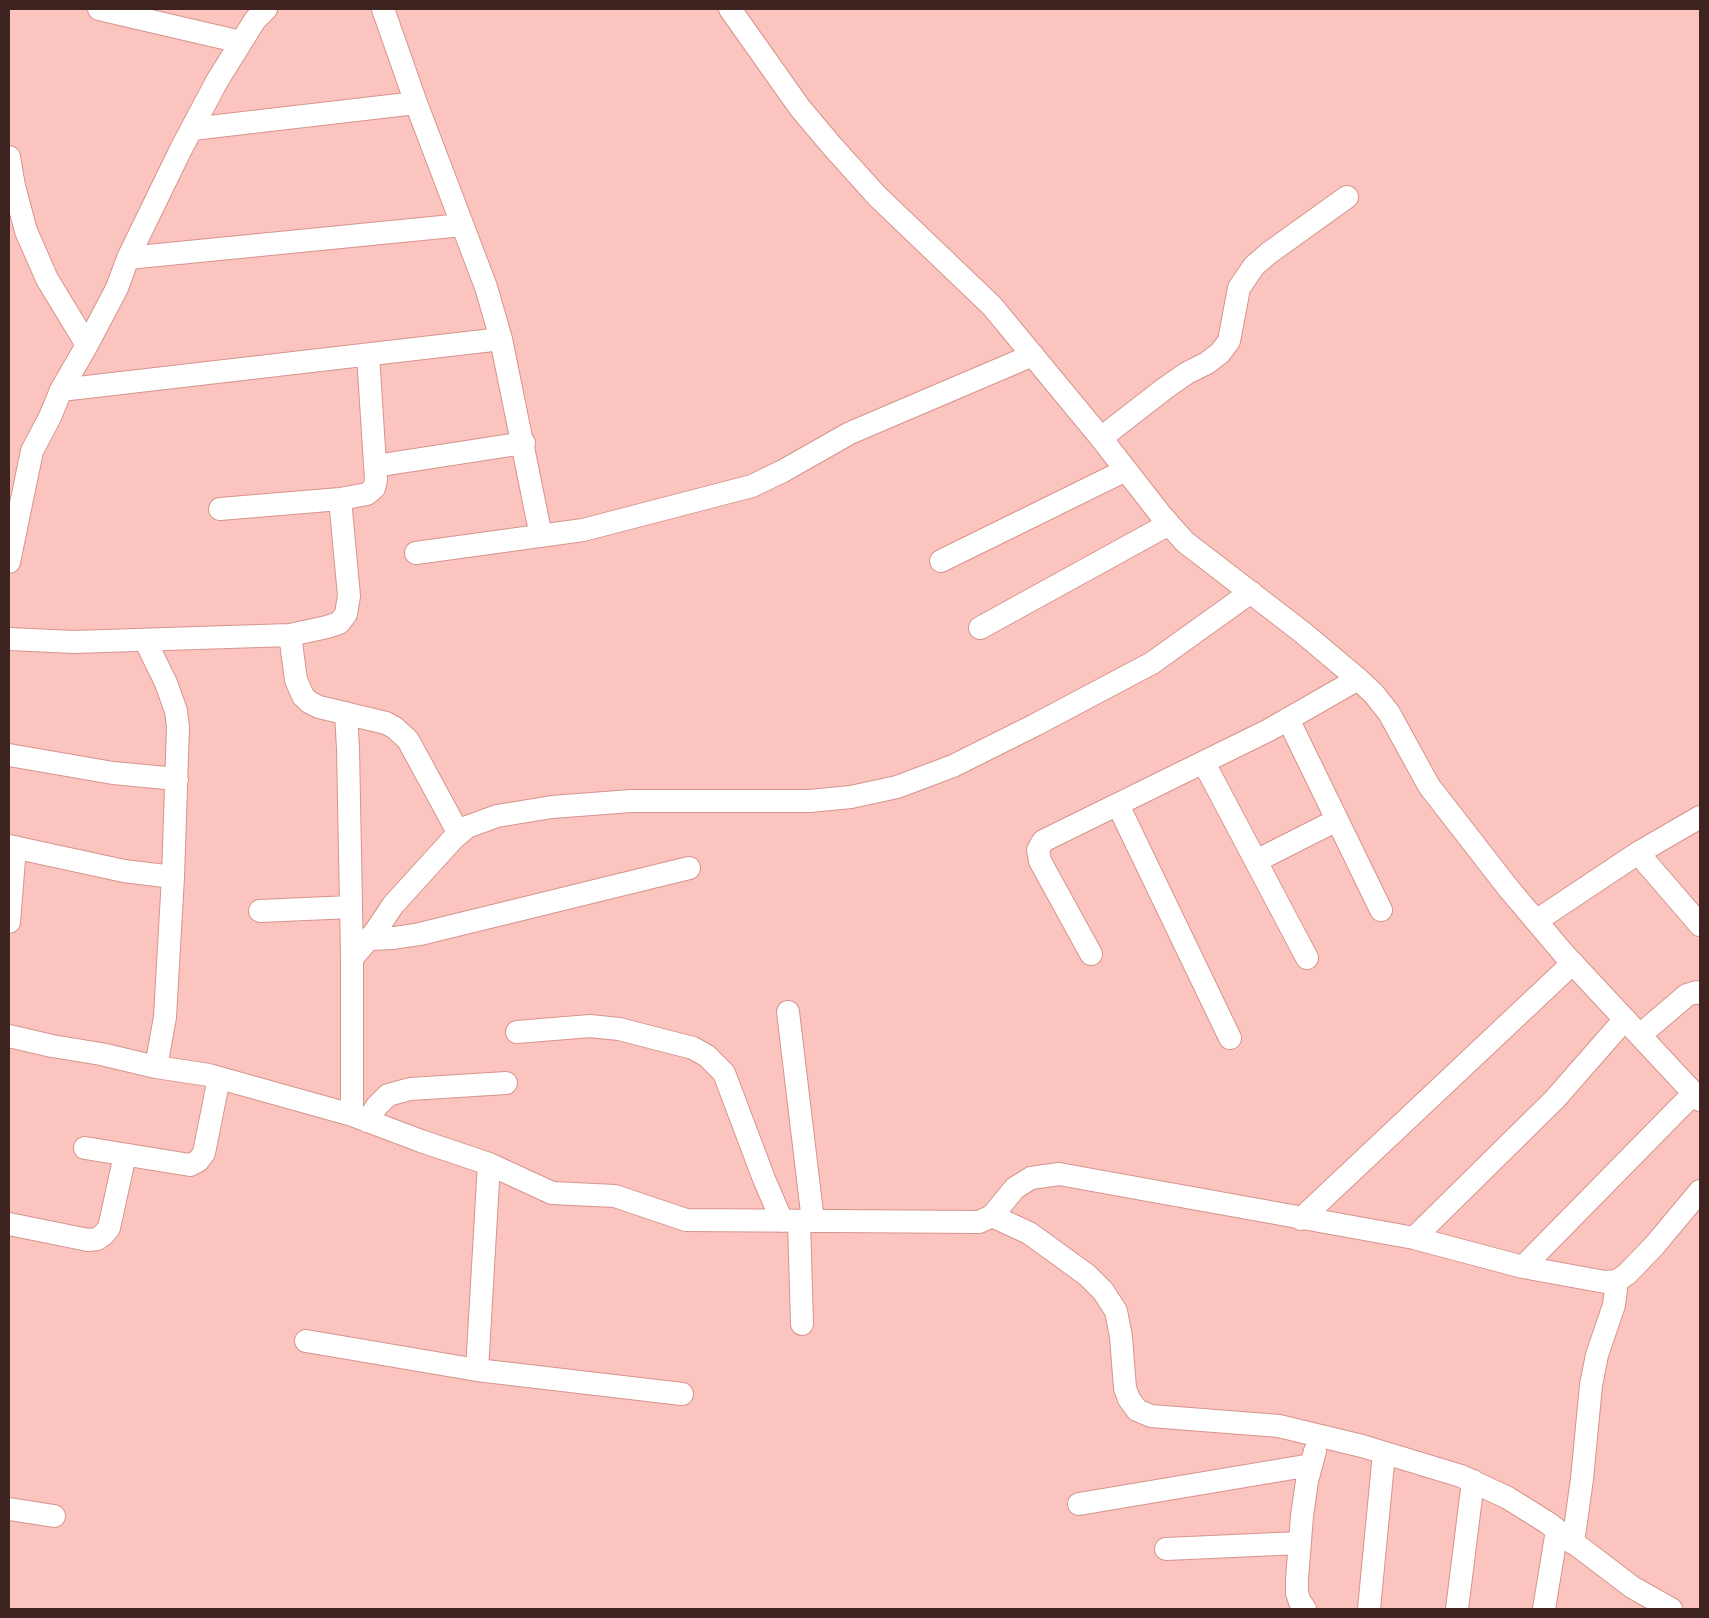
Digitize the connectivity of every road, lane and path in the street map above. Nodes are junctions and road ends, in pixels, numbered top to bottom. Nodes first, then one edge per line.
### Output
1 (99, 9) edge
2 (266, 9) edge
3 (383, 9) edge
4 (730, 9) edge
5 (241, 42) junction
6 (416, 103) junction
7 (192, 129) junction
8 (9, 156) edge
9 (1347, 198) dead end
10 (14, 208) edge
11 (462, 225) junction
12 (128, 258) junction
13 (502, 338) junction
14 (88, 345) junction
15 (368, 355) junction
16 (1033, 355) junction
17 (61, 390) junction
18 (1101, 438) junction
19 (524, 443) junction
20 (375, 466) junction
21 (1126, 470) junction
22 (340, 499) junction
23 (220, 509) dead end
24 (1169, 524) junction
25 (541, 536) junction
26 (416, 553) dead end
27 (941, 560) dead end
28 (9, 562) edge
29 (1251, 592) junction
30 (980, 628) dead end
31 (290, 635) junction
32 (9, 639) edge
33 (145, 640) junction
34 (1358, 679) junction
35 (346, 713) junction
36 (1288, 719) junction
37 (9, 755) edge
38 (1204, 763) junction
39 (177, 779) junction
40 (1118, 805) junction
41 (1700, 817) edge
42 (1337, 820) junction
43 (459, 834) junction
44 (12, 846) edge
45 (1638, 853) junction
46 (1256, 861) junction
47 (689, 868) dead end
48 (173, 877) junction
49 (351, 907) junction
50 (1381, 910) dead end
51 (260, 911) dead end
52 (1536, 921) junction
53 (9, 922) edge
54 (1700, 925) edge
55 (369, 939) junction
56 (1091, 954) dead end
57 (352, 958) junction
58 (1307, 958) dead end
59 (1574, 963) junction
60 (1700, 992) edge
61 (788, 1012) dead end
62 (1632, 1027) junction
63 (517, 1032) dead end
64 (9, 1036) edge
65 (1230, 1038) dead end
66 (156, 1067) junction
67 (219, 1078) junction
68 (506, 1083) dead end
69 (1697, 1097) edge
70 (359, 1118) junction
71 (85, 1148) dead end
72 (125, 1155) junction
73 (489, 1164) junction
74 (1700, 1191) edge
75 (992, 1216) junction
76 (1301, 1219) junction
77 (798, 1221) junction
78 (9, 1224) edge
79 (1414, 1238) junction
80 (1523, 1267) junction
81 (1617, 1281) junction
82 (802, 1324) dead end
83 (306, 1342) dead end
84 (477, 1370) junction
85 (682, 1394) dead end
86 (1319, 1436) junction
87 (1384, 1453) junction
88 (1311, 1465) junction
89 (1473, 1481) junction
90 (1079, 1504) dead end
91 (9, 1509) edge
92 (54, 1516) dead end
93 (1565, 1536) junction
94 (1300, 1542) junction
95 (1166, 1549) dead end
96 (1305, 1609) edge
97 (1369, 1609) edge
98 (1456, 1609) edge
99 (1544, 1609) edge
100 (1670, 1609) edge

1 - 5 street
2 - 5 street
3 - 6 street
4 - 16 street
5 - 7 street
6 - 7 street
6 - 11 street
7 - 12 street
8 - 10 street
9 - 18 street
10 - 14 street
11 - 12 street
11 - 13 street
12 - 14 street
13 - 15 street
13 - 19 street
14 - 17 street
15 - 17 street
15 - 20 street
16 - 18 street
16 - 25 street
17 - 28 street
18 - 21 street
19 - 20 street
19 - 25 street
20 - 22 street
21 - 24 street
21 - 27 street
22 - 23 street
22 - 31 street
24 - 29 street
24 - 30 street
25 - 26 street
29 - 34 street
29 - 43 street
31 - 33 street
31 - 35 street
32 - 33 street
33 - 39 street
34 - 36 street
34 - 52 street
35 - 43 street
35 - 49 street
36 - 38 street
36 - 42 street
37 - 39 street
38 - 40 street
38 - 46 street
39 - 48 street
40 - 56 street
40 - 65 street
41 - 45 street
42 - 46 street
42 - 50 street
43 - 55 street
44 - 48 street
44 - 53 street
45 - 52 street
45 - 54 street
46 - 58 street
47 - 55 street
48 - 66 street
49 - 51 street
49 - 57 street
52 - 59 street
55 - 57 street
57 - 70 street
59 - 62 street
59 - 76 street
60 - 62 street
61 - 77 street
62 - 69 street
62 - 79 street
63 - 77 street
64 - 66 street
66 - 67 street
67 - 70 street
67 - 72 street
68 - 70 street
69 - 80 street
70 - 73 street
71 - 72 street
72 - 78 street
73 - 77 street
73 - 84 street
74 - 81 street
75 - 76 street
75 - 77 street
75 - 86 street
76 - 79 street
77 - 82 street
79 - 80 street
80 - 81 street
81 - 93 street
83 - 84 street
84 - 85 street
86 - 87 street
86 - 88 street
87 - 89 street
87 - 97 street
88 - 90 street
88 - 94 street
89 - 93 street
89 - 98 street
91 - 92 street
93 - 99 street
93 - 100 street
94 - 95 street
94 - 96 street

